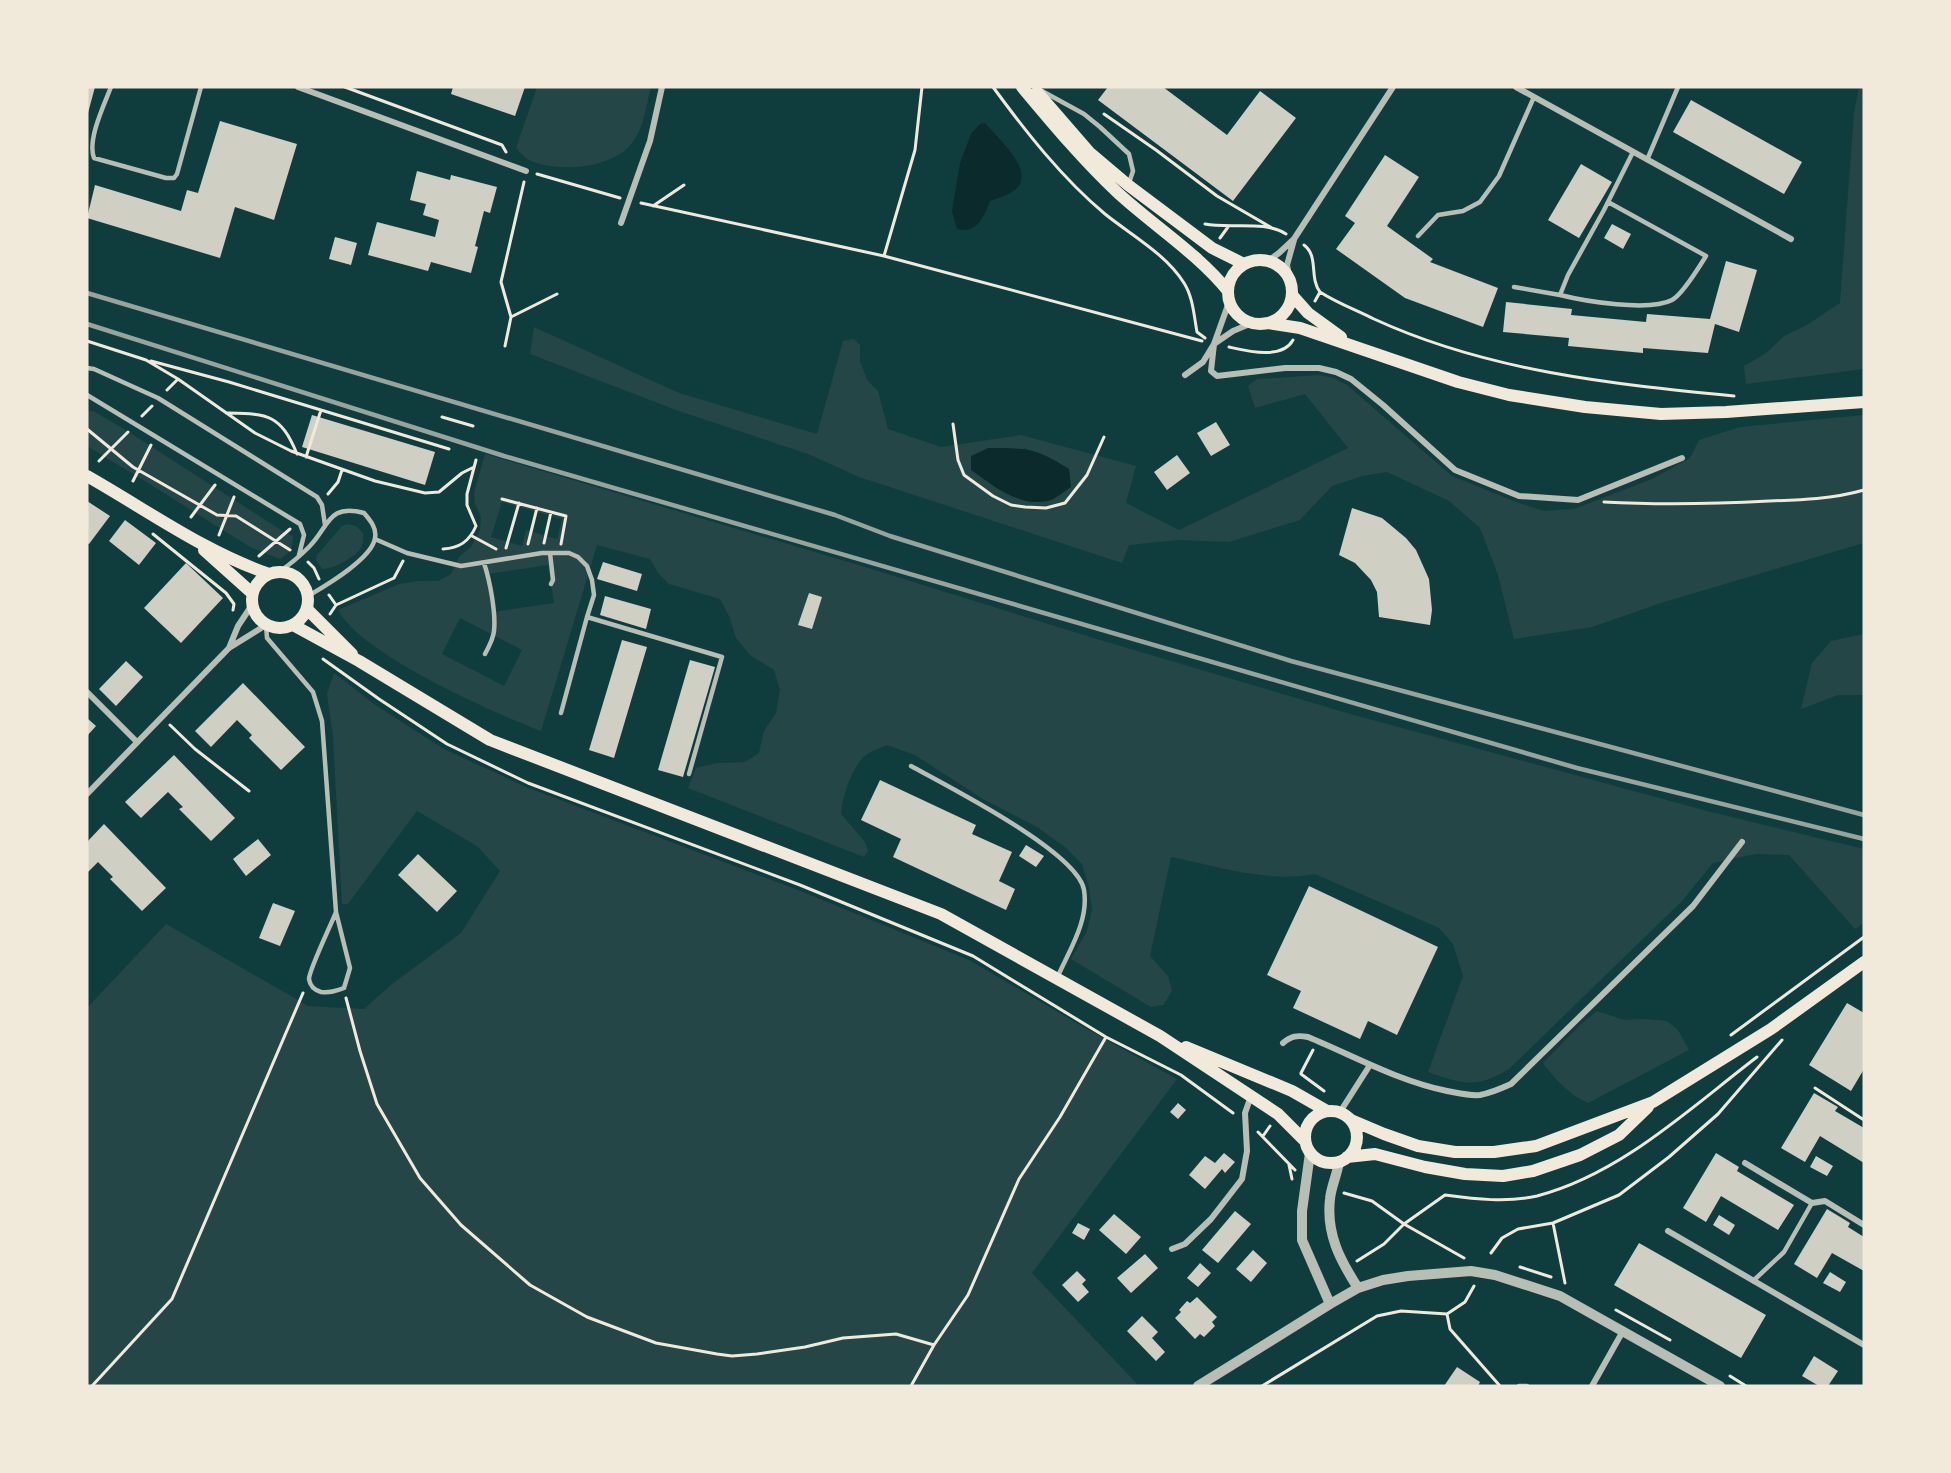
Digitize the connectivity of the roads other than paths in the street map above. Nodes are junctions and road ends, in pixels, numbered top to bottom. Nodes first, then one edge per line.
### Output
1 (111, 87) edge
2 (201, 87) edge
3 (298, 87) edge
4 (662, 87) edge
5 (1022, 87) edge
6 (1034, 87) edge
7 (1393, 87) edge
8 (1516, 87) edge
9 (1678, 87) edge
10 (1534, 97) junction
11 (1633, 152) junction
12 (1647, 160) junction
13 (526, 171) road end
14 (1128, 185) junction
15 (1608, 202) junction
16 (621, 223) dead end
17 (1418, 236) dead end
18 (1294, 239) junction
19 (1791, 239) dead end
20 (1268, 261) junction
21 (1244, 264) junction
22 (1290, 281) junction
23 (1514, 287) dead end
24 (1560, 295) junction
25 (1292, 296) junction
26 (1229, 297) junction
27 (1251, 323) junction
28 (1268, 323) junction
29 (1349, 343) junction
30 (1214, 344) junction
31 (87, 368) edge
32 (1185, 375) dead end
33 (87, 395) edge
34 (1864, 402) edge
35 (1682, 458) dead end
36 (87, 476) edge
37 (325, 525) junction
38 (191, 539) junction
39 (375, 540) junction
40 (550, 553) junction
41 (299, 555) junction
42 (484, 563) junction
43 (274, 573) junction
44 (551, 584) dead end
45 (308, 596) junction
46 (252, 599) junction
47 (307, 609) junction
48 (588, 617) junction
49 (266, 625) junction
50 (293, 625) junction
51 (229, 648) junction
52 (485, 654) dead end
53 (359, 661) junction
54 (87, 692) edge
55 (561, 713) dead end
56 (137, 742) junction
57 (911, 766) dead end
58 (689, 774) dead end
59 (87, 794) edge
60 (1742, 842) dead end
61 (336, 912) junction
62 (1864, 962) edge
63 (1057, 979) junction
64 (1160, 1036) junction
65 (1283, 1043) dead end
66 (1370, 1065) junction
67 (1251, 1096) junction
68 (1653, 1102) junction
69 (1342, 1109) junction
70 (1327, 1111) junction
71 (1351, 1120) junction
72 (1305, 1141) junction
73 (1310, 1153) junction
74 (1343, 1160) junction
75 (1745, 1164) dead end
76 (1812, 1203) junction
77 (1864, 1225) edge
78 (1668, 1231) dead end
79 (1172, 1249) dead end
80 (1754, 1281) junction
81 (1358, 1288) junction
82 (1330, 1304) junction
83 (1623, 1331) junction
84 (1864, 1345) edge
85 (1198, 1386) edge
86 (1519, 1386) edge
87 (1527, 1386) edge
88 (1592, 1386) edge
89 (1720, 1386) edge

1 - 2 lane
3 - 13 street
4 - 16 street
5 - 26 main road
6 - 14 main road
6 - 14 lane
7 - 18 street
8 - 10 street
9 - 12 lane
10 - 11 street
10 - 17 lane
11 - 12 street
11 - 15 lane
12 - 19 street
14 - 21 main road
15 - 24 lane
15 - 24 lane
18 - 20 street
18 - 22 street
20 - 21 main road
20 - 22 main road
21 - 26 main road
22 - 25 main road
23 - 24 lane
25 - 28 main road
25 - 29 main road
26 - 27 main road
26 - 30 street
27 - 28 main road
27 - 30 street
28 - 29 main road
29 - 34 main road
30 - 32 street
30 - 35 street
31 - 37 lane
33 - 41 lane
36 - 38 main road
37 - 39 lane
37 - 41 lane
38 - 43 main road
38 - 46 main road
39 - 42 lane
39 - 45 lane
40 - 42 lane
40 - 44 lane
40 - 48 lane
41 - 43 lane
42 - 52 lane
43 - 45 main road
43 - 46 main road
45 - 47 main road
46 - 49 main road
46 - 51 street
47 - 50 main road
47 - 53 main road
48 - 55 lane
48 - 58 lane
49 - 50 main road
49 - 51 street
49 - 61 lane
50 - 53 main road
51 - 56 street
53 - 63 main road
54 - 56 street
56 - 59 street
57 - 63 lane
60 - 66 street
61 - 61 lane
62 - 68 main road
63 - 64 main road
64 - 67 main road
64 - 70 main road
65 - 66 street
66 - 69 street
67 - 72 main road
67 - 79 street
68 - 71 main road
68 - 74 main road
69 - 70 main road
69 - 71 main road
70 - 72 main road
71 - 74 main road
72 - 73 main road
73 - 74 main road
73 - 82 street
74 - 81 street
75 - 76 street
76 - 77 street
76 - 80 lane
78 - 80 street
80 - 84 street
81 - 82 street
81 - 83 street
82 - 85 street
83 - 88 street
83 - 89 street
86 - 87 lane

